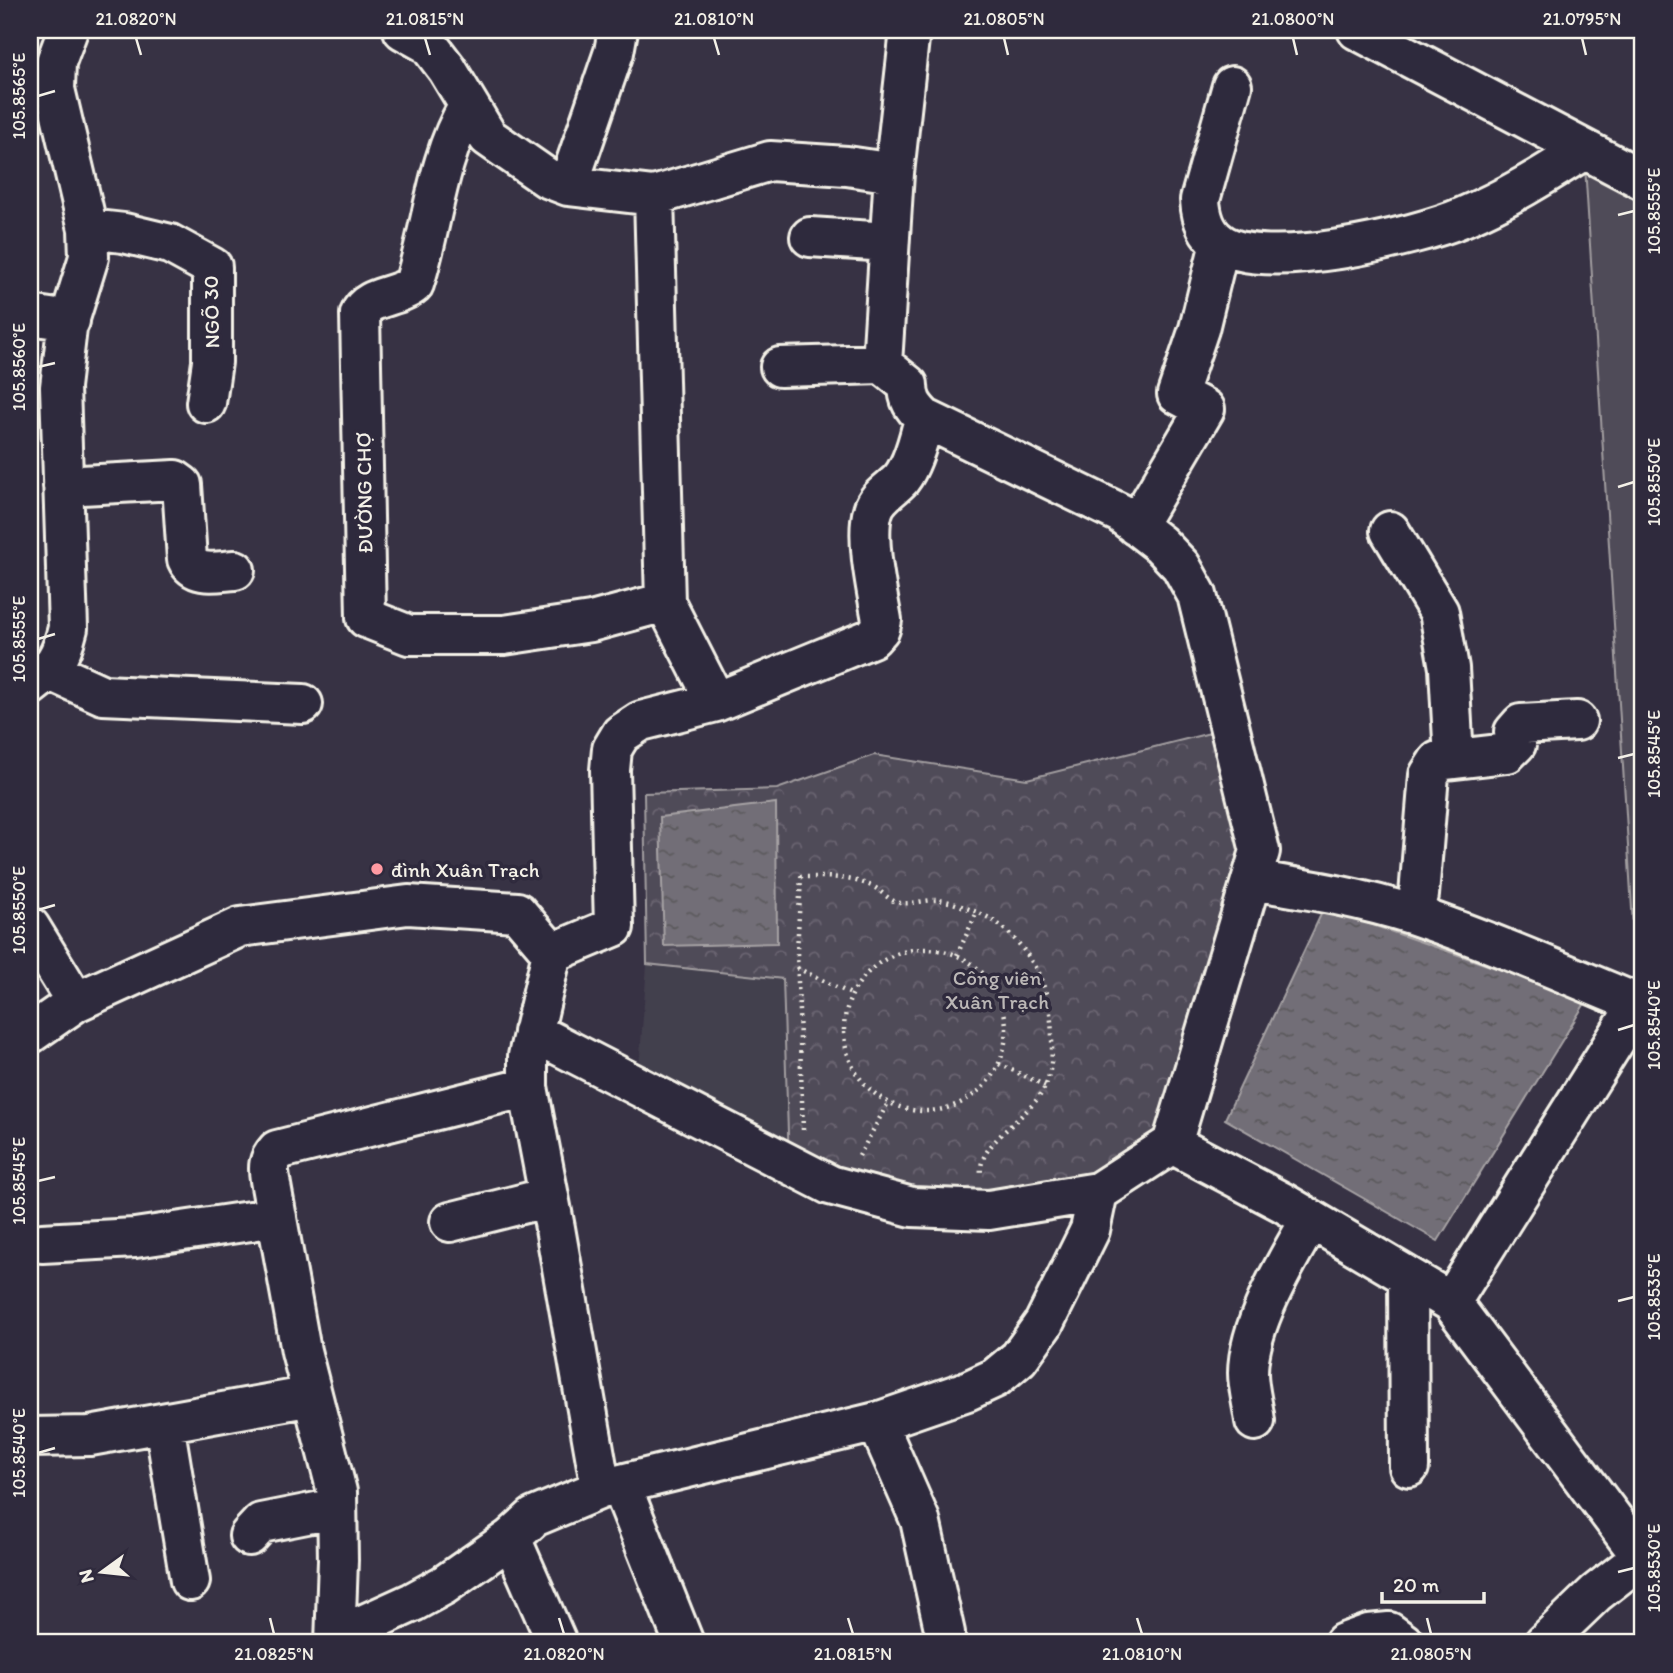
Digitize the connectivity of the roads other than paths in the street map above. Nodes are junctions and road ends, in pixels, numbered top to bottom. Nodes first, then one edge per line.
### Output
1 (403, 30) edge
2 (618, 30) edge
3 (910, 30) edge
4 (1357, 30) edge
5 (51, 48) edge
6 (1232, 86) dead end
7 (468, 107) junction
8 (1584, 150) junction
9 (894, 173) junction
10 (1643, 180) edge
11 (568, 186) junction
12 (654, 196) junction
13 (88, 229) junction
14 (810, 237) dead end
15 (889, 242) junction
16 (1220, 243) junction
17 (30, 316) edge
18 (69, 321) junction
19 (882, 364) junction
20 (780, 367) dead end
21 (206, 403) dead end
22 (924, 418) junction
23 (63, 486) junction
24 (1136, 526) junction
25 (1390, 531) dead end
26 (234, 570) dead end
27 (664, 602) junction
28 (40, 678) edge
29 (716, 702) junction
30 (303, 704) dead end
31 (1577, 721) dead end
32 (1454, 759) junction
33 (1252, 880) junction
34 (1412, 914) junction
35 (30, 926) edge
36 (552, 953) junction
37 (1641, 1000) edge
38 (76, 1002) junction
39 (533, 1032) junction
40 (30, 1034) edge
41 (528, 1087) junction
42 (1172, 1143) junction
43 (1098, 1192) junction
44 (549, 1197) junction
45 (276, 1217) junction
46 (1311, 1219) junction
47 (450, 1222) dead end
48 (42, 1243) dead end
49 (1408, 1277) junction
50 (1451, 1302) junction
51 (312, 1396) junction
52 (1255, 1421) dead end
53 (877, 1422) junction
54 (164, 1423) junction
55 (30, 1437) edge
56 (1409, 1467) dead end
57 (611, 1487) junction
58 (337, 1508) junction
59 (249, 1536) dead end
60 (511, 1538) junction
61 (1642, 1558) edge
62 (190, 1581) dead end
63 (945, 1633) dead end
64 (335, 1640) edge
65 (557, 1643) edge
66 (684, 1643) edge
67 (1344, 1643) edge
68 (1404, 1643) edge
69 (1544, 1643) edge

1 - 7 street
2 - 11 street
3 - 9 street
4 - 8 street
5 - 13 street
6 - 16 street
7 - 11 street
7 - 27 street, ĐƯỜNG CHỢ
8 - 10 street
8 - 16 street
9 - 12 street
9 - 15 street
11 - 12 street
12 - 27 street
13 - 18 street
13 - 21 street, NGÕ 30
14 - 15 street
15 - 19 street
16 - 24 street
17 - 18 street
18 - 23 street
19 - 20 street
19 - 22 street
22 - 24 street
22 - 29 street
23 - 26 street
23 - 28 street
24 - 33 street
25 - 32 street
27 - 29 street
28 - 30 street
29 - 36 street
31 - 32 street
32 - 34 street
33 - 34 street
33 - 42 street
34 - 37 street
35 - 38 street
36 - 38 street
36 - 39 street
37 - 50 street
38 - 40 street
39 - 41 street
39 - 43 street
41 - 44 street
41 - 45 street
42 - 43 street
42 - 46 street
43 - 53 street
44 - 47 street
44 - 57 street
45 - 48 street
45 - 51 street
46 - 49 street
46 - 52 street
49 - 50 street
49 - 56 street
50 - 61 street
51 - 54 street
51 - 58 street
53 - 57 street
53 - 63 street
54 - 55 street
54 - 62 street
57 - 60 street
57 - 66 street
58 - 59 street
58 - 64 street
60 - 64 street
60 - 65 street
61 - 69 street
67 - 68 street

